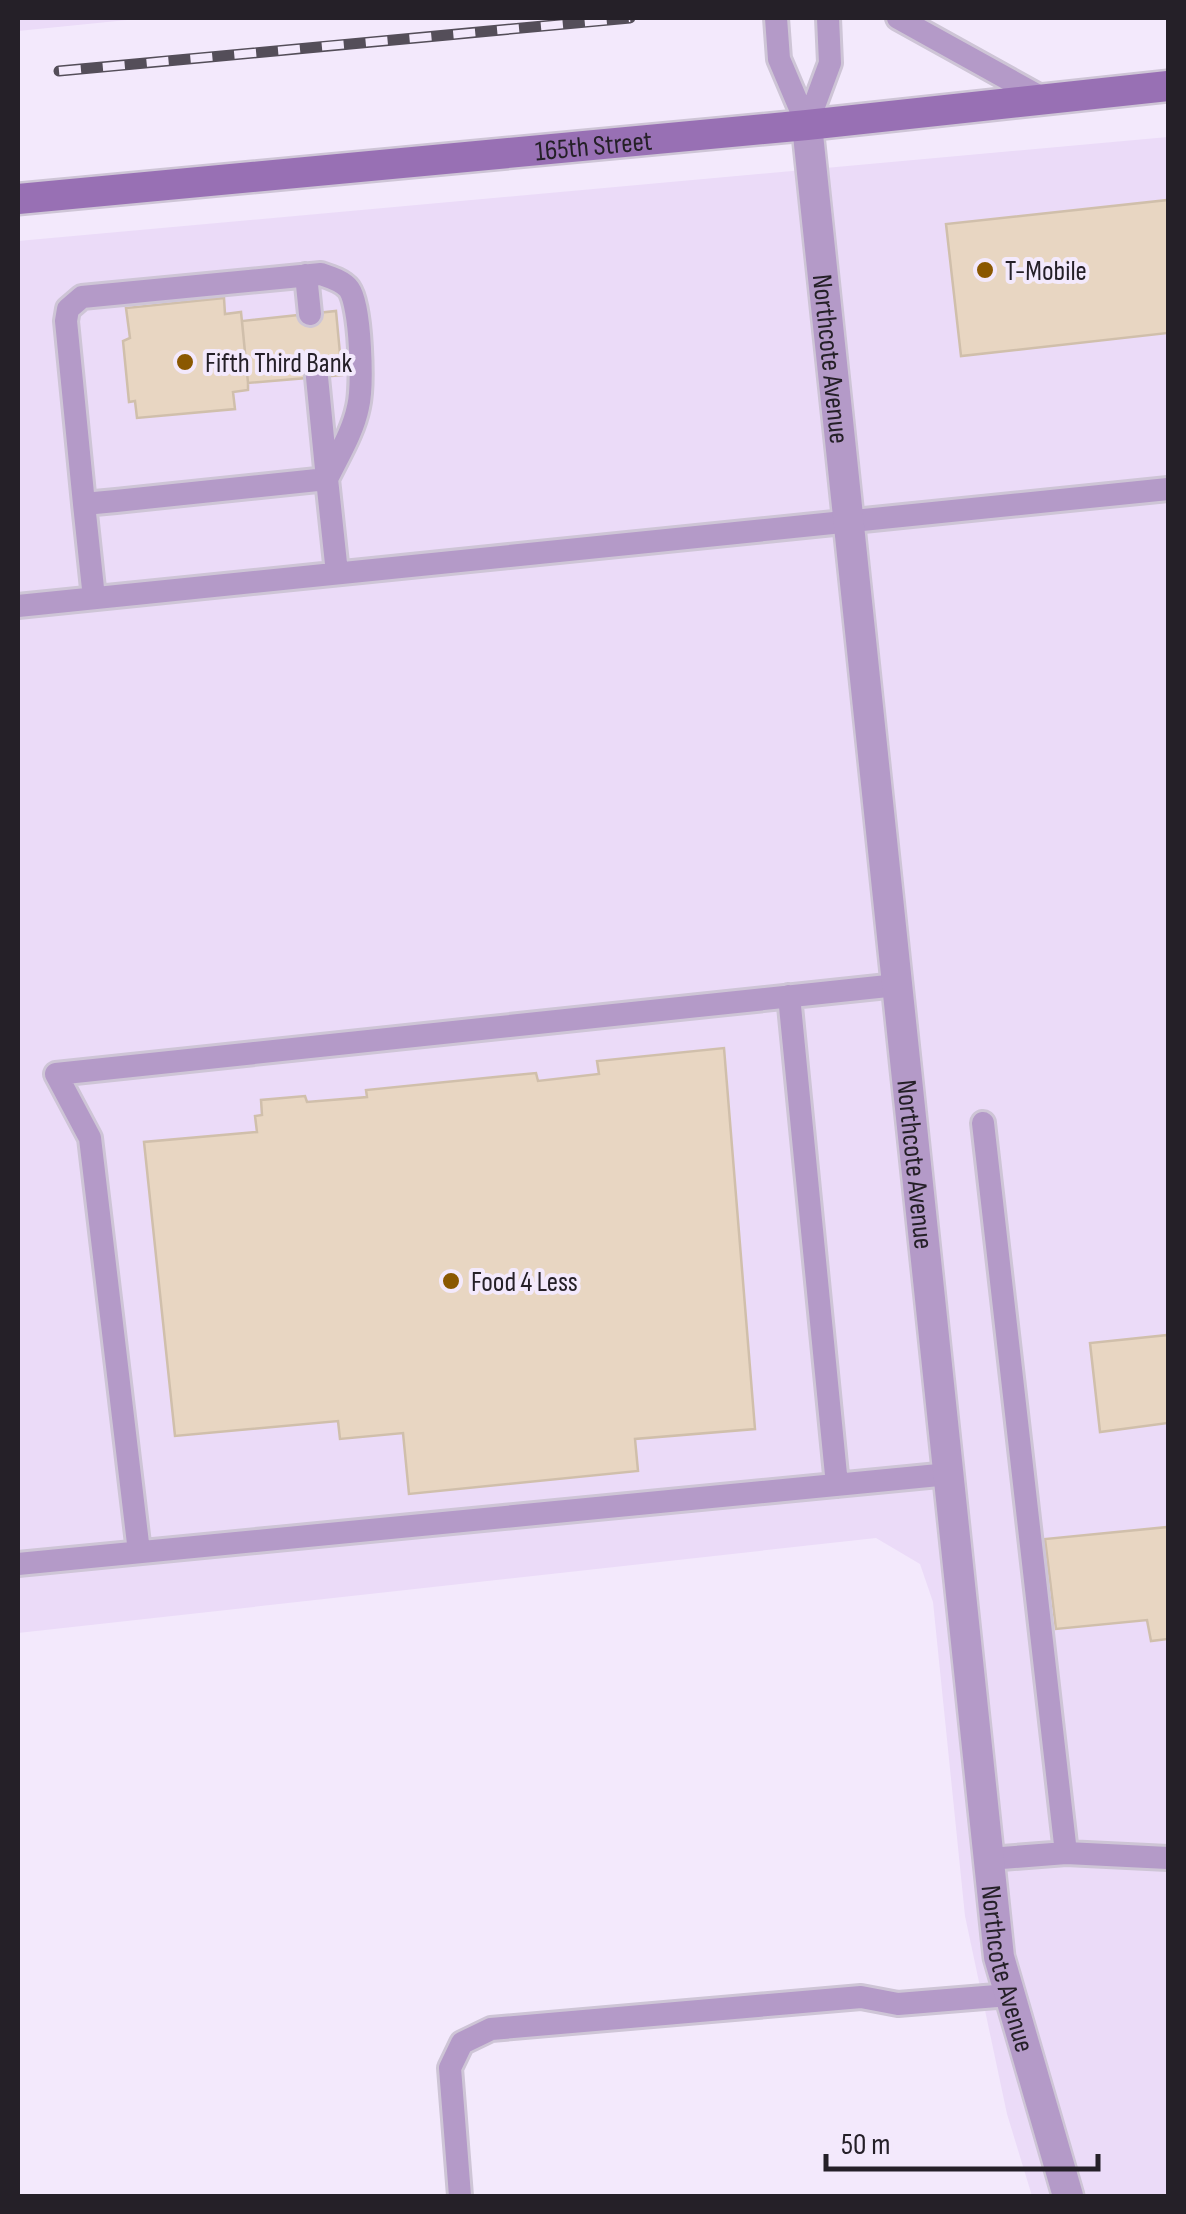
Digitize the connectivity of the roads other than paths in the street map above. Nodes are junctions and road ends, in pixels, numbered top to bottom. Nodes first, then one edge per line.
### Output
1 (776, 18) edge
2 (828, 18) edge
3 (898, 18) edge
4 (1168, 86) edge
5 (1044, 99) junction
6 (806, 126) junction
7 (18, 199) edge
8 (306, 275) junction
9 (310, 314) dead end
10 (317, 377) dead end
11 (326, 479) junction
12 (1168, 488) edge
13 (84, 504) junction
14 (848, 522) junction
15 (338, 573) junction
16 (94, 598) junction
17 (18, 606) edge
18 (897, 984) junction
19 (789, 996) junction
20 (984, 1124) dead end
21 (949, 1474) junction
22 (836, 1486) junction
23 (139, 1552) junction
24 (18, 1564) edge
25 (1066, 1852) junction
26 (1168, 1858) edge
27 (989, 1860) junction
28 (1010, 1995) junction
29 (460, 2196) edge
30 (1068, 2196) edge

1 - 6 lane
2 - 6 lane
3 - 5 lane
4 - 5 main road, 165th Street
5 - 6 main road, 165th Street
6 - 7 main road, 165th Street
6 - 14 street, Northcote Avenue
8 - 9 lane
8 - 11 lane
8 - 13 lane
10 - 11 lane
11 - 13 lane
11 - 15 lane
12 - 14 lane
13 - 16 lane
14 - 15 lane
14 - 18 street, Northcote Avenue
15 - 16 lane
16 - 17 lane
18 - 19 lane
18 - 21 street, Northcote Avenue
19 - 22 lane
19 - 23 lane
20 - 25 lane
21 - 22 lane
21 - 27 street, Northcote Avenue
22 - 23 lane
23 - 24 lane
25 - 26 lane
25 - 27 lane
27 - 28 street, Northcote Avenue
28 - 29 lane
28 - 30 street, Northcote Avenue

